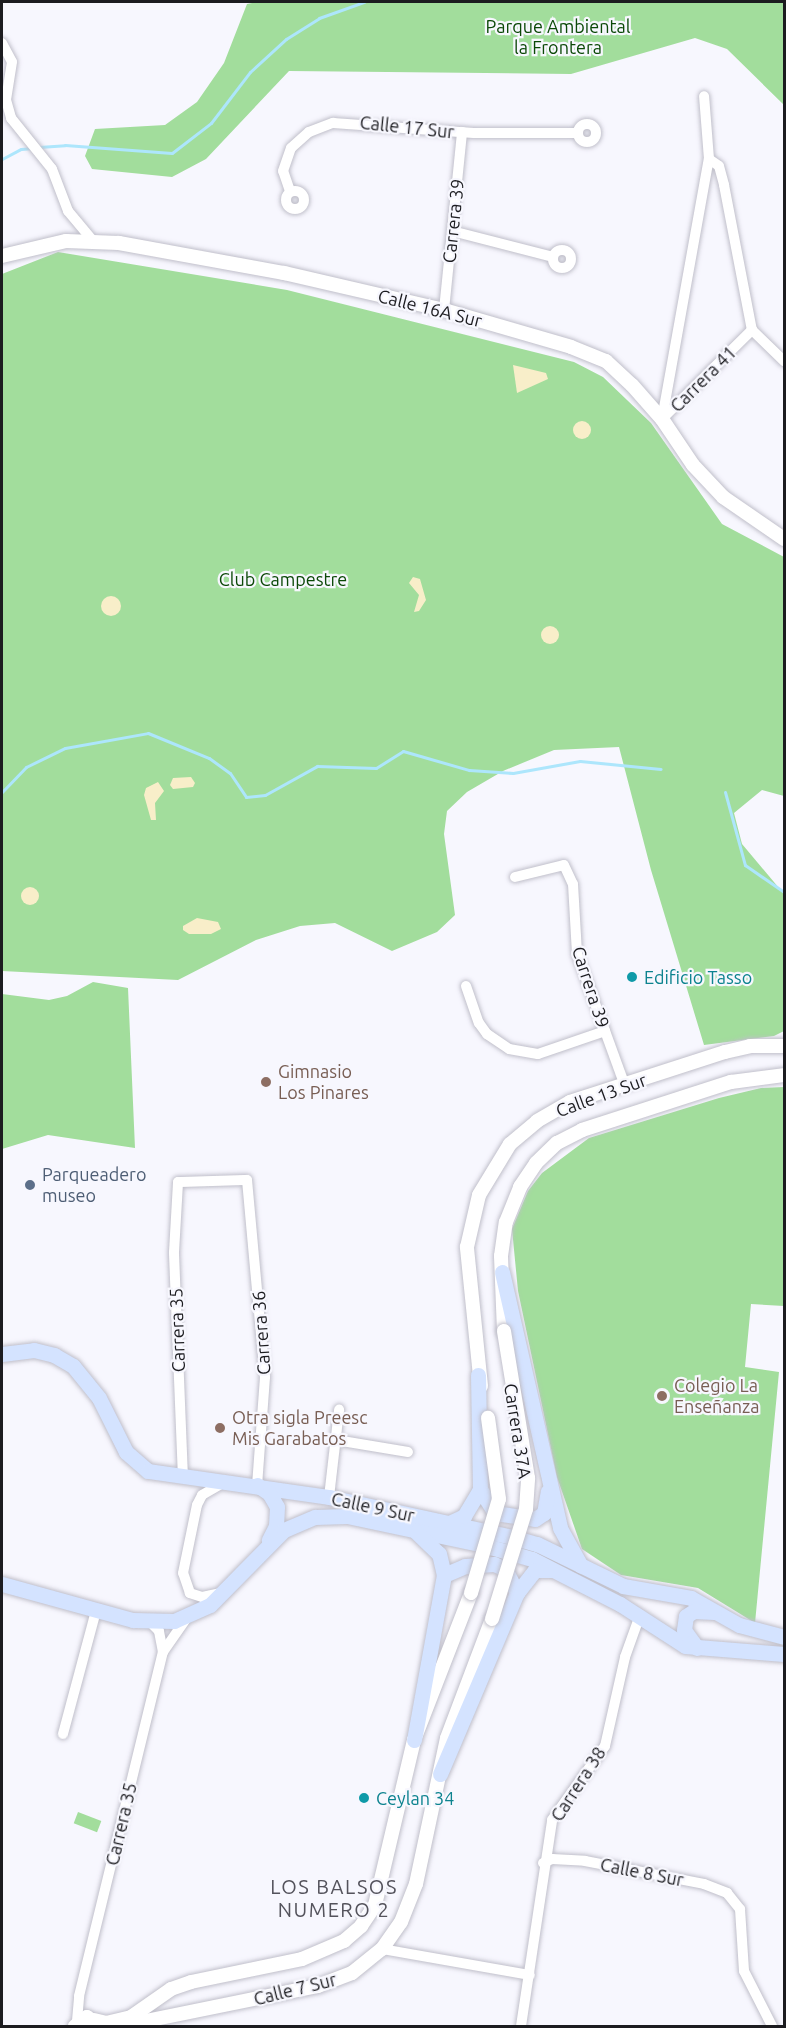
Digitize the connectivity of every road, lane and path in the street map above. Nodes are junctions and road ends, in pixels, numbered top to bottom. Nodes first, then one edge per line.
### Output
1 (2, 43) edge
2 (704, 96) dead end
3 (462, 132) junction
4 (578, 133) dead end
5 (709, 159) junction
6 (290, 191) dead end
7 (452, 231) junction
8 (92, 240) junction
9 (2, 256) edge
10 (553, 257) dead end
11 (444, 310) junction
12 (752, 330) junction
13 (784, 361) edge
14 (662, 419) junction
15 (784, 539) edge
16 (515, 877) dead end
17 (466, 986) dead end
18 (605, 1031) junction
19 (784, 1046) edge
20 (784, 1075) edge
21 (625, 1086) junction
22 (495, 1165) joint
23 (247, 1180) joint
24 (502, 1272) junction
25 (2, 1354) edge
26 (478, 1375) junction
27 (339, 1410) dead end
28 (336, 1440) junction
29 (408, 1452) dead end
30 (183, 1478) junction
31 (548, 1480) junction
32 (226, 1481) junction
33 (256, 1485) junction
34 (480, 1489) junction
35 (329, 1497) junction
36 (447, 1524) junction
37 (414, 1530) junction
38 (267, 1543) junction
39 (582, 1566) junction
40 (555, 1570) junction
41 (444, 1575) junction
42 (2, 1584) edge
43 (225, 1592) junction
44 (517, 1593) junction
45 (96, 1611) junction
46 (714, 1612) junction
47 (640, 1615) junction
48 (188, 1616) junction
49 (150, 1622) junction
50 (784, 1637) edge
51 (697, 1648) junction
52 (163, 1652) junction
53 (784, 1654) edge
54 (63, 1734) dead end
55 (414, 1740) junction
56 (440, 1774) junction
57 (543, 1863) junction
58 (344, 1941) joint
59 (382, 1949) junction
60 (530, 1975) junction
61 (87, 2022) edge
62 (122, 2026) edge
63 (521, 2026) edge
64 (772, 2026) edge

1 - 8 street
2 - 5 street, Carrera 41
3 - 4 street, Calle 17 Sur
3 - 6 street, Calle 17 Sur
3 - 7 street, Carrera 39
5 - 12 street, Carrera 41
5 - 14 street, Carrera 41
7 - 10 street
7 - 11 street, Carrera 39
8 - 9 street, Calle 16A Sur
8 - 11 street, Calle 16A Sur
11 - 14 street, Calle 16A Sur
12 - 13 street
12 - 14 street, Carrera 41
14 - 15 street, Calle 16A Sur
16 - 18 street, Carrera 39
17 - 18 street
18 - 21 street, Carrera 39
19 - 21 street, Calle 13 Sur
20 - 24 street, Carrera 37A
21 - 22 street, Calle 13 Sur
22 - 26 street, Carrera 37A
23 - 30 street, Carrera 35
23 - 33 street, Carrera 36
24 - 31 main road
24 - 56 street, Carrera 37A, bridge
25 - 30 main road, Calle 9 Sur
26 - 34 main road
26 - 55 street, Carrera 37A, bridge
27 - 28 street
28 - 29 street
28 - 35 street
30 - 32 main road, Calle 9 Sur
31 - 34 main road
31 - 39 main road
32 - 33 main road, Calle 9 Sur
32 - 43 street
33 - 35 main road, Calle 9 Sur
33 - 38 main road
34 - 36 main road
35 - 36 main road, Calle 9 Sur
36 - 39 main road, Calle 9 Sur
37 - 38 main road, Calle 9 Sur
37 - 40 main road, Calle 9 Sur
37 - 41 main road
38 - 43 main road, Calle 9 Sur
39 - 46 main road, Calle 9 Sur
40 - 44 main road
40 - 47 main road, Calle 9 Sur
41 - 44 main road
41 - 55 main road
42 - 45 main road, Calle 9 Sur
43 - 48 main road, Calle 9 Sur
44 - 56 main road
45 - 49 main road, Calle 9 Sur
45 - 54 street
46 - 50 main road, Calle 9 Sur
46 - 51 main road
47 - 51 main road, Calle 9 Sur
47 - 57 street, Carrera 38
48 - 49 main road, Calle 9 Sur
48 - 52 street, Carrera 35
49 - 52 street
51 - 53 main road, Calle 9 Sur
52 - 61 street, Carrera 35
55 - 58 street, Carrera 37A
56 - 59 street, Carrera 37A
57 - 60 street, Carrera 38
57 - 64 street, Calle 8 Sur
58 - 61 street, Calle 7 Sur
59 - 60 street
59 - 62 street, Calle 7 Sur
60 - 63 street, Carrera 38

